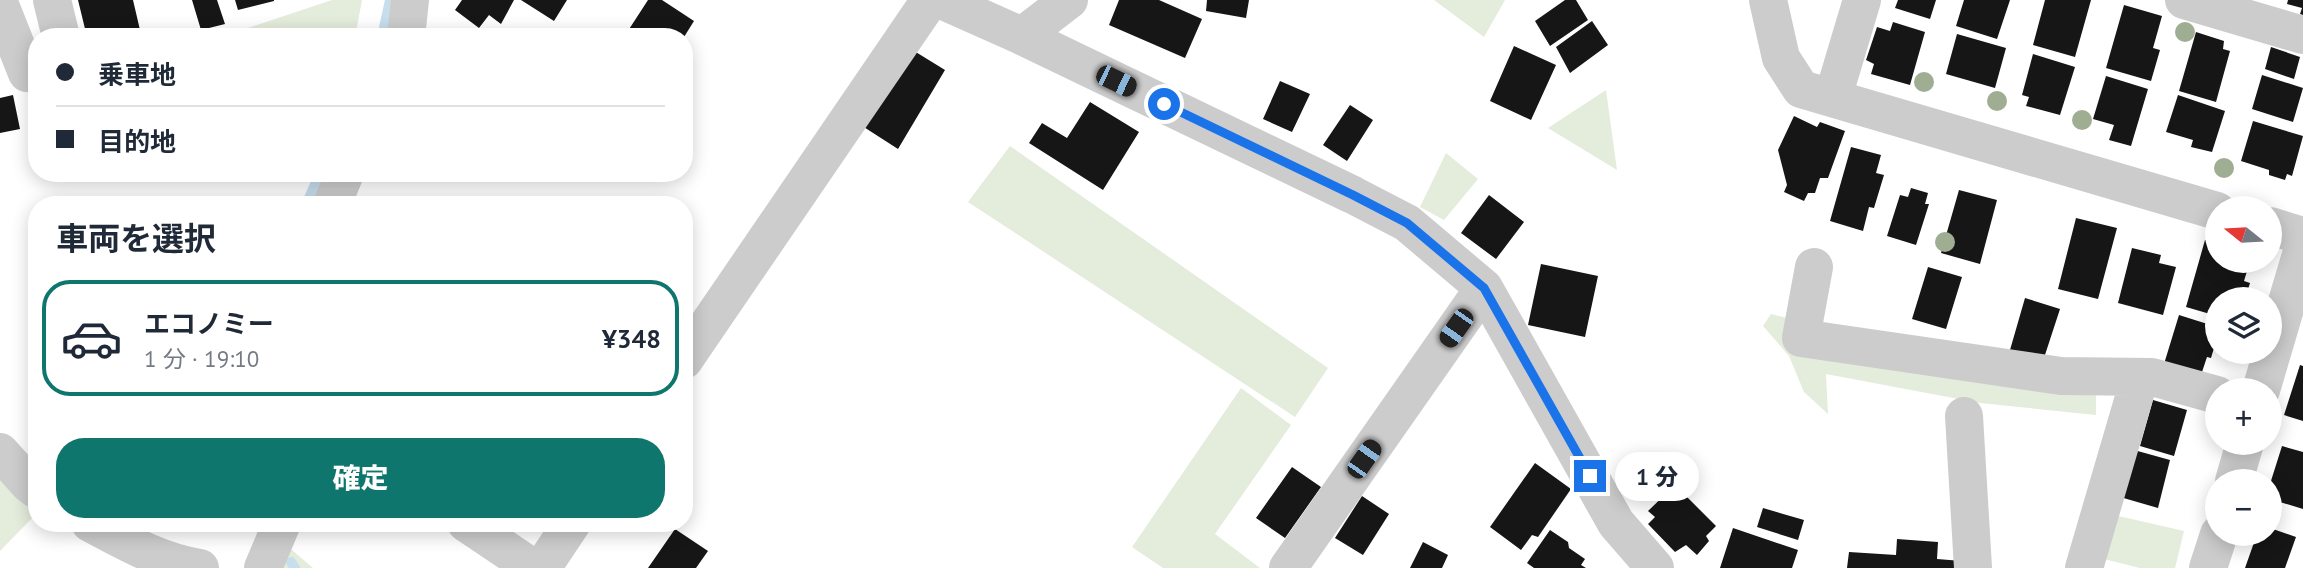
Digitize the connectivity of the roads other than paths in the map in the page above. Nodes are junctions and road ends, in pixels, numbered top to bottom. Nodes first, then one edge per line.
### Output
1 (52, 0) edge
2 (410, 0) edge
3 (930, 0) edge
4 (941, 0) edge
5 (1069, 0) edge
6 (1768, 0) edge
7 (1862, 0) edge
8 (2184, 0) edge
9 (0, 5) edge
10 (2251, 9) edge
11 (59, 28) edge
12 (407, 28) edge
13 (2303, 35) edge
14 (1022, 36) junction
15 (27, 73) dead end
16 (1833, 97) junction
17 (2205, 207) edge
18 (2282, 230) edge
19 (2303, 236) edge
20 (2303, 248) edge
21 (1814, 267) dead end
22 (1484, 288) junction
23 (693, 347) edge
24 (2140, 377) junction
25 (2265, 378) edge
26 (2205, 392) edge
27 (1964, 416) dead end
28 (0, 452) edge
29 (28, 483) edge
30 (107, 532) edge
31 (278, 532) edge
32 (479, 532) edge
33 (566, 532) edge
34 (2214, 546) edge
35 (200, 568) edge
36 (263, 568) edge
37 (533, 568) edge
38 (542, 568) edge
39 (1288, 568) edge
40 (1655, 568) edge
41 (1973, 568) edge
42 (2084, 568) edge
43 (2208, 568) edge

1 - 11 street
2 - 12 street
3 - 23 street
4 - 14 street
5 - 14 street
6 - 16 street
7 - 16 street
8 - 10 street
9 - 15 street
10 - 13 street
14 - 22 street
16 - 17 street
18 - 19 street
20 - 25 street
21 - 24 street
22 - 39 street
22 - 40 street
24 - 26 street
24 - 42 street
27 - 41 street
28 - 29 street
30 - 35 street
31 - 36 street
32 - 37 street
33 - 38 street
34 - 43 street

